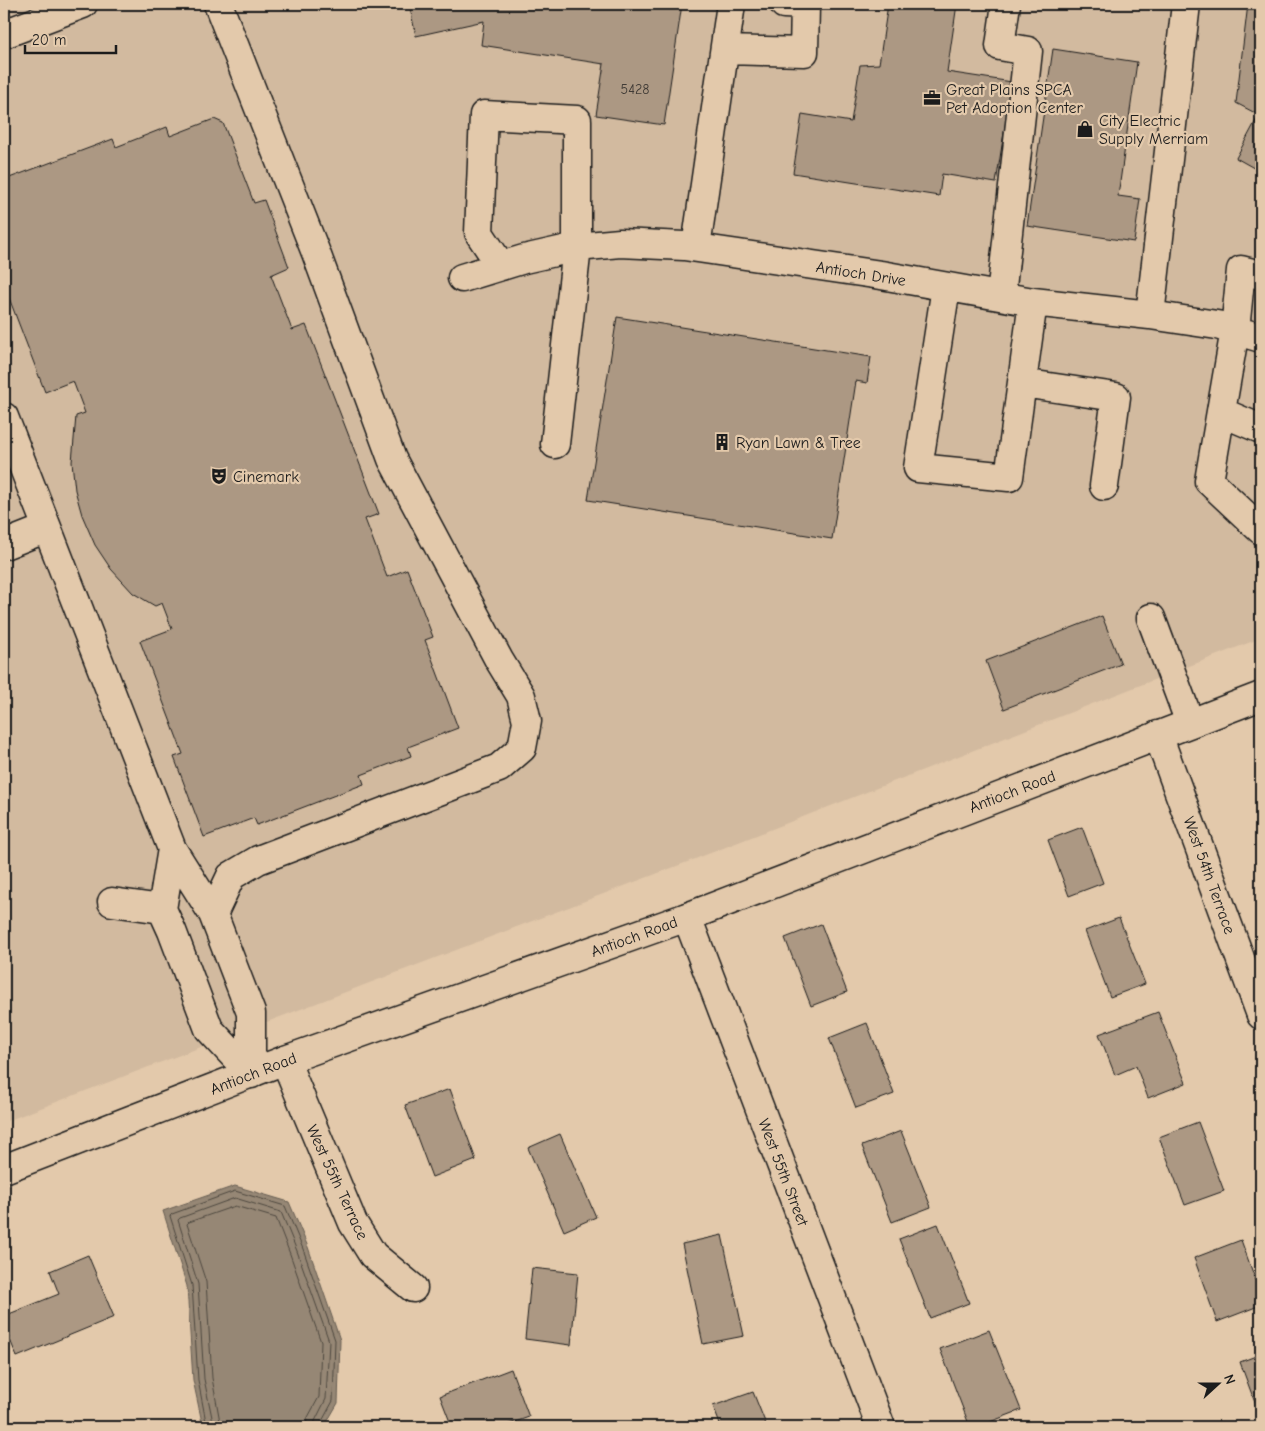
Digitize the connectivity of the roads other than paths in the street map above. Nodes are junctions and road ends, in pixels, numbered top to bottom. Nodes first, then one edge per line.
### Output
1 (83, 4) edge
2 (218, 4) edge
3 (731, 4) edge
4 (784, 4) edge
5 (1006, 4) edge
6 (1186, 4) edge
7 (4, 34) edge
8 (725, 50) junction
9 (577, 247) junction
10 (696, 247) junction
11 (501, 266) junction
12 (1261, 275) edge
13 (462, 278) dead end
14 (946, 286) junction
15 (1001, 296) junction
16 (1033, 302) junction
17 (1150, 315) junction
18 (1235, 330) junction
19 (1261, 338) edge
20 (1022, 383) junction
21 (1221, 412) junction
22 (4, 417) edge
23 (1261, 429) edge
24 (555, 444) dead end
25 (1104, 486) dead end
26 (47, 528) junction
27 (1261, 530) edge
28 (4, 545) edge
29 (1151, 618) dead end
30 (1261, 696) edge
31 (1190, 723) junction
32 (1158, 735) junction
33 (172, 849) junction
34 (112, 902) dead end
35 (162, 909) junction
36 (213, 914) junction
37 (687, 917) junction
38 (1261, 1015) edge
39 (285, 1060) junction
40 (251, 1074) junction
41 (4, 1169) edge
42 (413, 1288) dead end
43 (881, 1427) edge

1 - 7 street
2 - 36 street
3 - 8 street
4 - 8 street
5 - 15 street
6 - 17 street
8 - 10 street
9 - 10 street, Antioch Drive
9 - 11 street, Antioch Drive
9 - 11 street
9 - 24 street
10 - 14 street, Antioch Drive
11 - 13 street, Antioch Drive
12 - 18 street
14 - 15 street, Antioch Drive
14 - 20 street
15 - 16 street, Antioch Drive
16 - 17 street, Antioch Drive
16 - 20 street
17 - 18 street, Antioch Drive
18 - 19 street, Antioch Drive
18 - 21 street
20 - 25 street
21 - 23 street
21 - 27 street
22 - 26 street
26 - 28 street
26 - 33 street
29 - 31 street
30 - 31 street, Antioch Road
31 - 32 street, Antioch Road
32 - 37 street, Antioch Road
32 - 38 street, West 54th Terrace
33 - 35 street
33 - 36 street
34 - 35 street
35 - 40 street
36 - 40 street
37 - 39 street, Antioch Road
37 - 43 street, West 55th Street
39 - 40 street, Antioch Road
39 - 42 street, West 55th Terrace
40 - 41 street, Antioch Road

